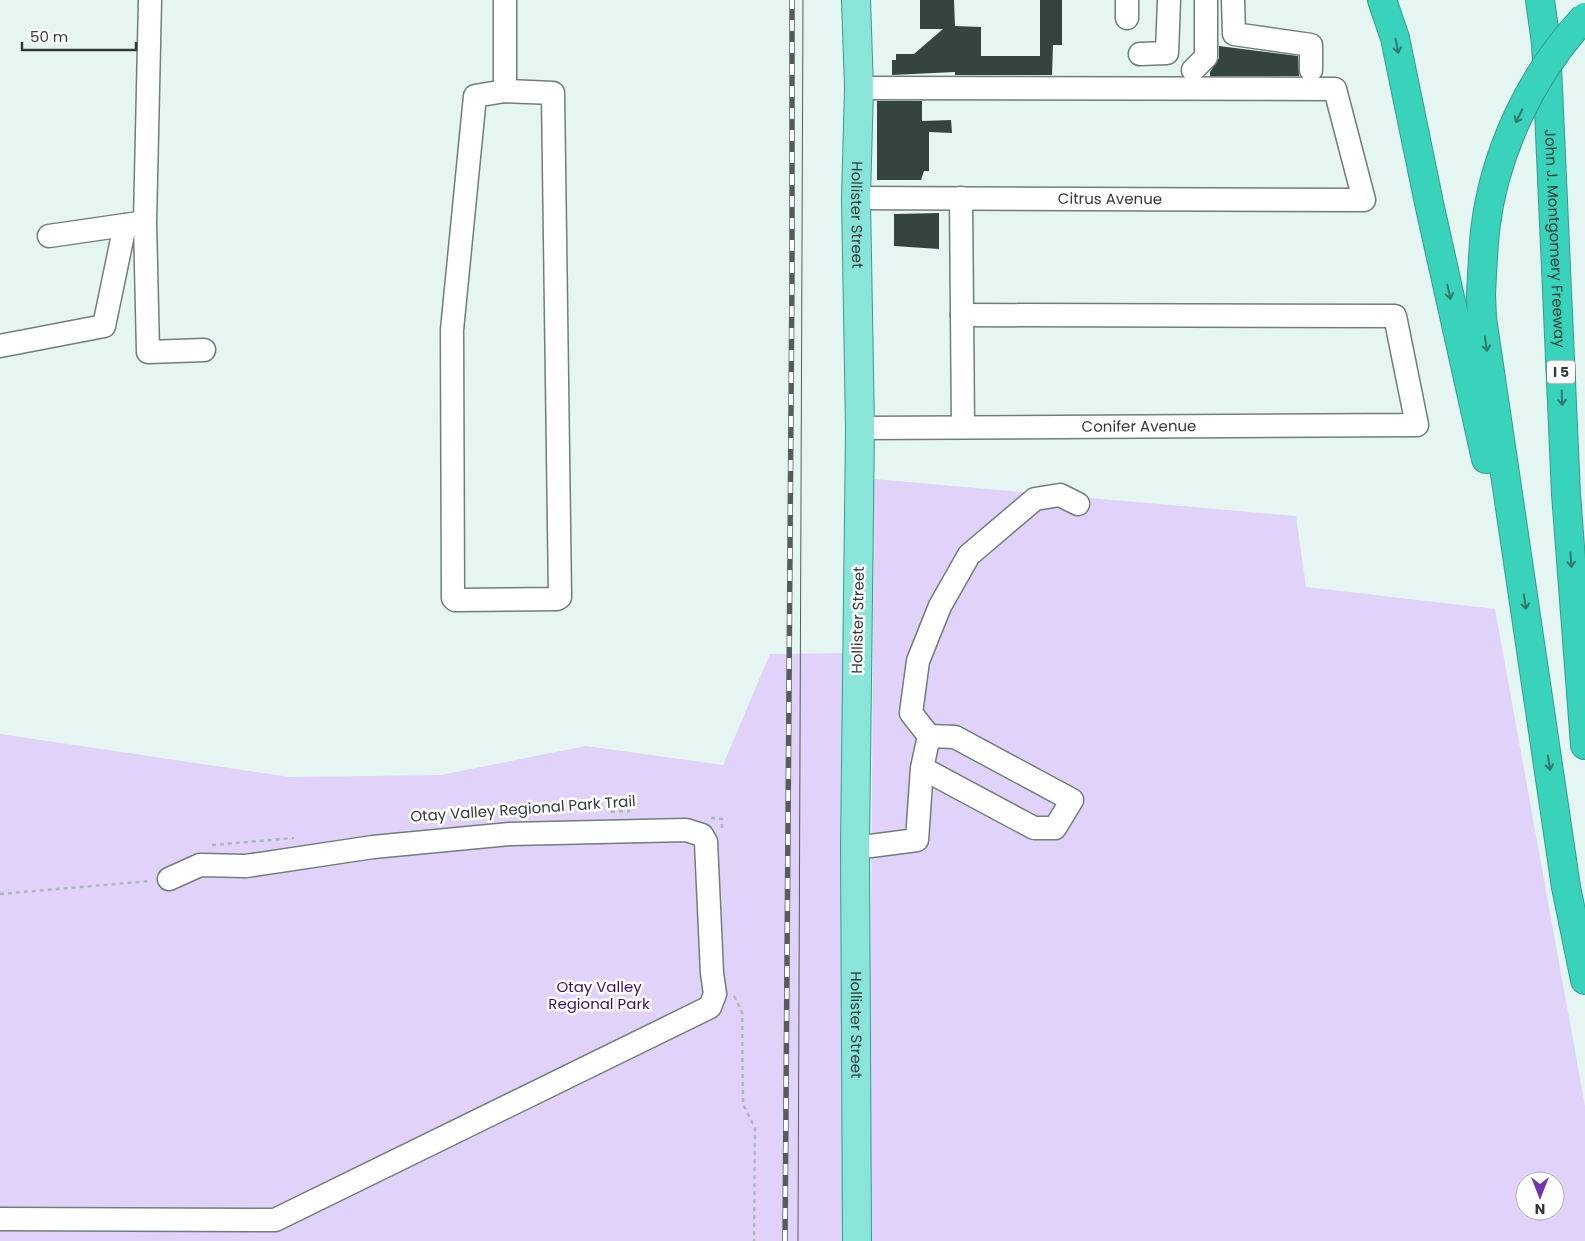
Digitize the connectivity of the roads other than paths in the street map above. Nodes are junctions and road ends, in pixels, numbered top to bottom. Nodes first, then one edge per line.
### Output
1 (150, 0) edge
2 (505, 0) edge
3 (856, 0) edge
4 (1169, 0) edge
5 (1206, 0) edge
6 (1233, 0) edge
7 (1382, 0) edge
8 (1540, 0) edge
9 (1585, 17) edge
10 (1140, 54) dead end
11 (1193, 70) dead end
12 (1311, 70) dead end
13 (859, 88) junction
14 (505, 91) junction
15 (856, 198) junction
16 (961, 198) junction
17 (135, 223) junction
18 (50, 236) dead end
19 (962, 315) junction
20 (0, 346) edge
21 (204, 350) dead end
22 (963, 426) junction
23 (860, 428) junction
24 (1510, 502) junction
25 (1078, 504) dead end
26 (928, 736) junction
27 (1585, 745) edge
28 (922, 768) junction
29 (855, 848) junction
30 (169, 880) road end
31 (1585, 980) edge
32 (0, 1219) edge
33 (857, 1241) edge

1 - 17 street
2 - 14 street
3 - 13 main road, Hollister Street
4 - 10 street
5 - 11 street
6 - 12 street
7 -> 24 highway
8 -> 27 highway, John J. Montgomery Freeway / I 5
9 -> 24 highway, bridge
13 - 15 main road, Hollister Street
13 - 16 street, Citrus Avenue
14 - 14 street
15 - 16 street, Citrus Avenue
15 - 23 main road, Hollister Street
16 - 19 street
17 - 18 street
17 - 20 street
17 - 21 street
19 - 22 street
19 - 22 street, Conifer Avenue
22 - 23 street, Conifer Avenue
23 - 29 main road, Hollister Street
24 -> 31 highway
25 - 26 street
26 - 28 street
26 - 28 street
28 - 29 street
29 - 33 main road, Hollister Street
30 - 32 street

